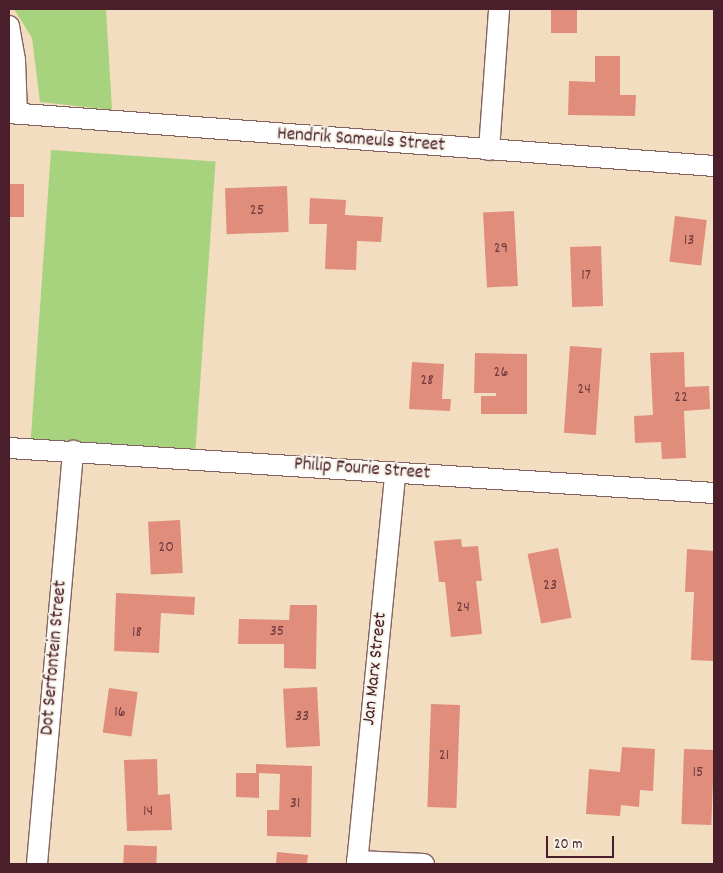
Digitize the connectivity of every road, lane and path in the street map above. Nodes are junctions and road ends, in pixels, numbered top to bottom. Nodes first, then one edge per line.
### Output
1 (499, 9) edge
2 (9, 26) edge
3 (13, 114) edge
4 (489, 150) junction
5 (714, 166) edge
6 (9, 448) edge
7 (73, 451) junction
8 (395, 473) junction
9 (714, 493) edge
10 (357, 863) edge
11 (37, 864) edge
12 (424, 864) edge

1 - 4 street
2 - 3 street
3 - 4 street, Hendrik Sameuls Street
4 - 5 street, Hendrik Sameuls Street
6 - 7 street, Philip Fourie Street
7 - 8 street, Philip Fourie Street
7 - 11 street, Dot Serfontein Street
8 - 9 street, Philip Fourie Street
8 - 10 street, Jan Marx Street
10 - 12 street

